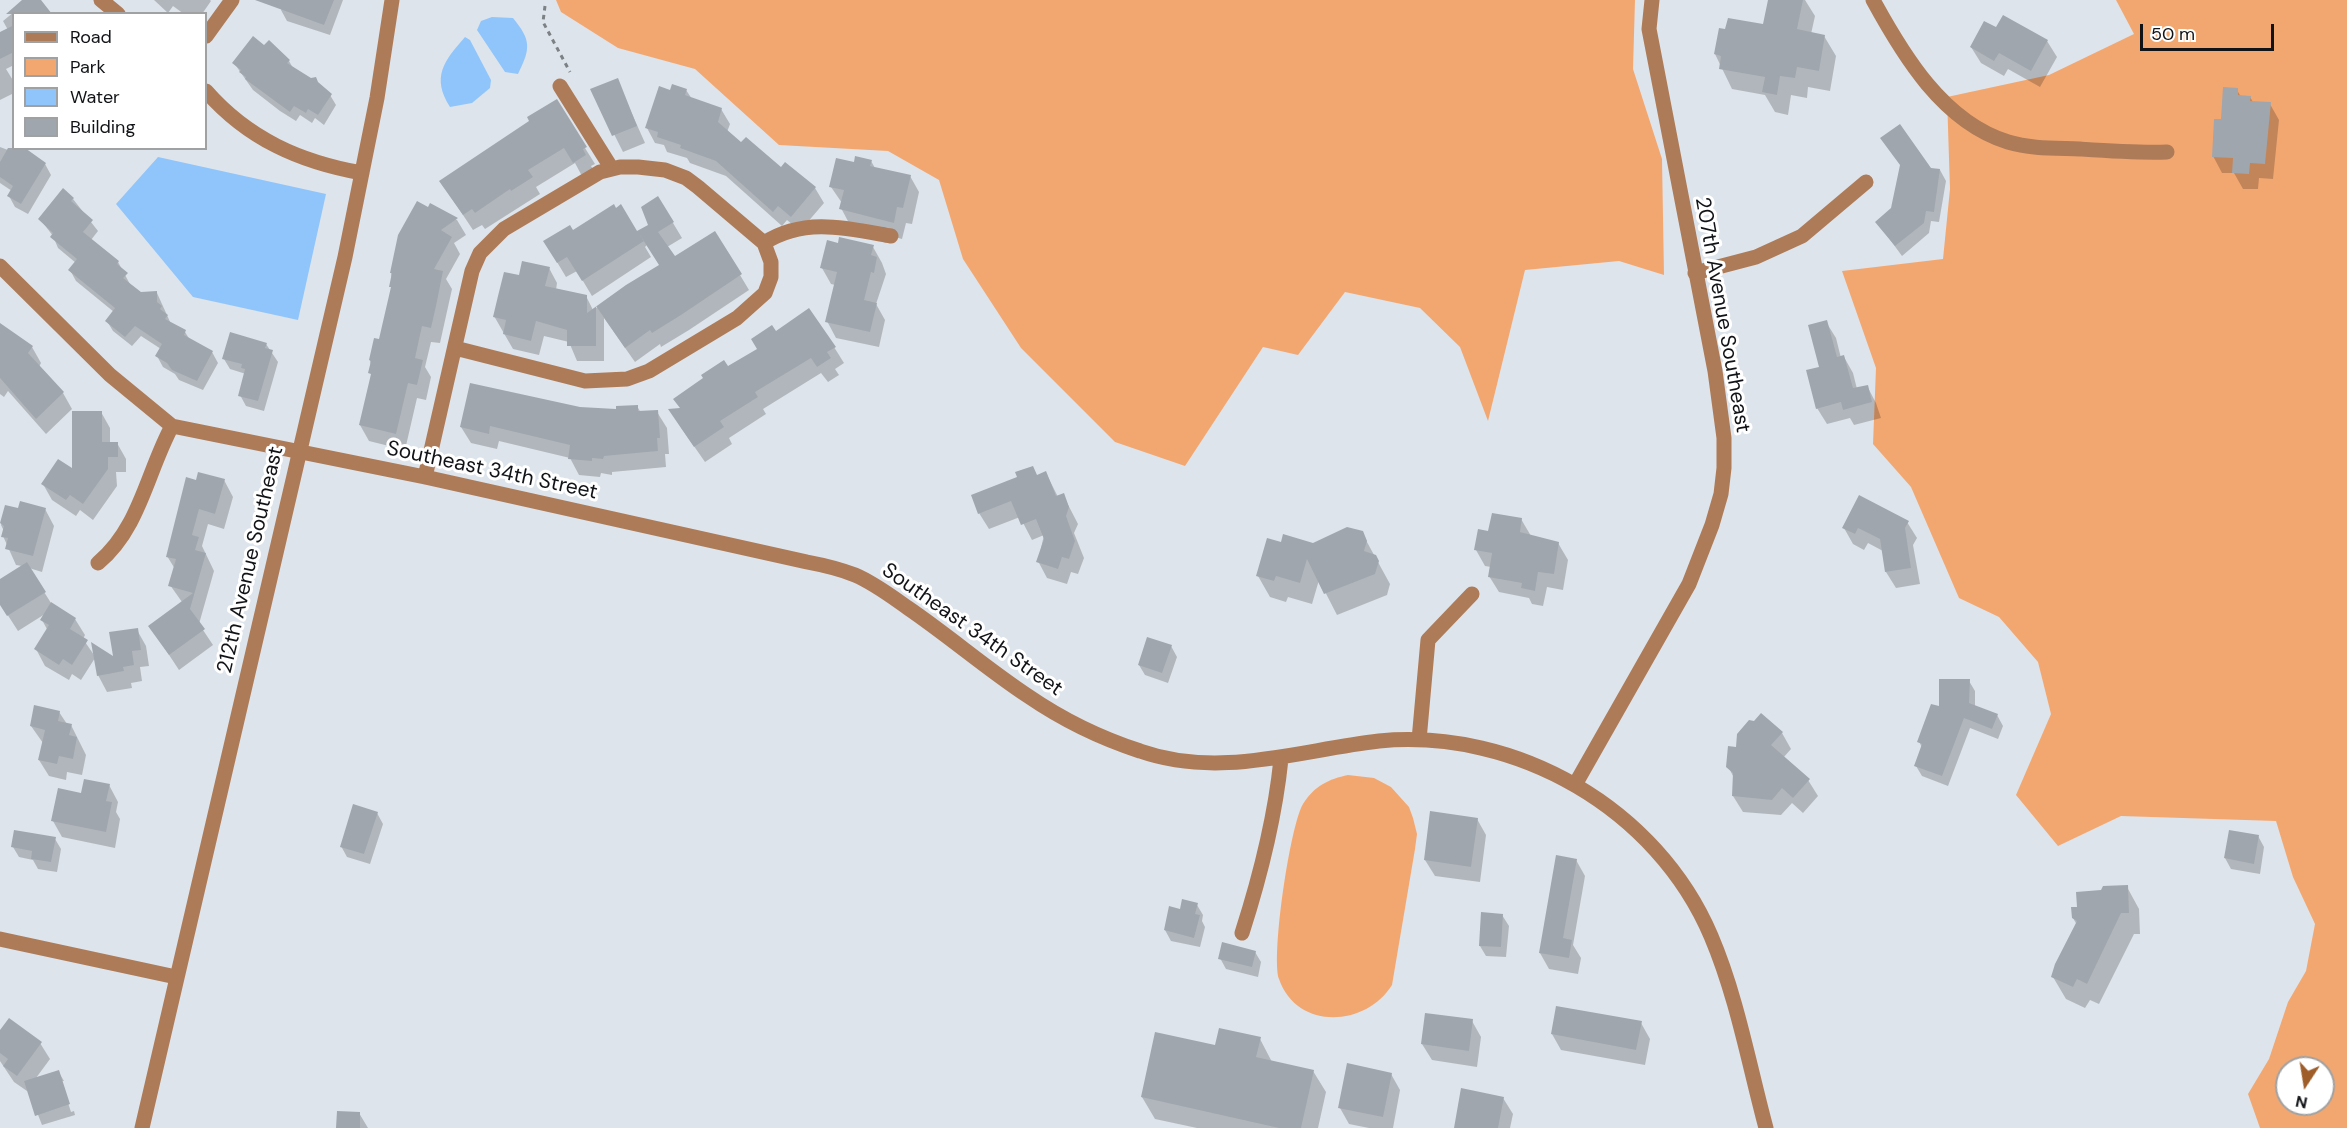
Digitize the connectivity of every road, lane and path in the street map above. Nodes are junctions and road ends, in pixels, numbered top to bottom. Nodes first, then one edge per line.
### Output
1 (101, 0) edge
2 (232, 0) edge
3 (392, 0) edge
4 (1652, 0) edge
5 (1873, 0) edge
6 (545, 6) dead end
7 (116, 12) edge
8 (207, 35) edge
9 (561, 87) joint
10 (207, 92) edge
11 (2167, 152) dead end
12 (612, 170) junction
13 (362, 173) junction
14 (1866, 182) dead end
15 (891, 236) dead end
16 (764, 243) junction
17 (0, 266) edge
18 (1695, 273) junction
19 (455, 348) junction
20 (172, 426) junction
21 (298, 453) junction
22 (425, 477) junction
23 (98, 563) dead end
24 (1472, 594) dead end
25 (1419, 740) junction
26 (1281, 759) junction
27 (1576, 783) junction
28 (1242, 933) dead end
29 (0, 939) edge
30 (176, 977) junction
31 (142, 1128) edge
32 (1766, 1128) edge

1 - 7 street
2 - 8 street
3 - 13 street, 212th Avenue Southeast
4 - 18 street, 207th Avenue Southeast
5 - 11 street
6 - 9 path
9 - 12 street
10 - 13 street
12 - 16 street
12 - 19 street
13 - 21 street, 212th Avenue Southeast
14 - 18 street
15 - 16 street
16 - 19 street
17 - 20 street, Southeast 34th Street
18 - 27 street, 207th Avenue Southeast
19 - 22 street
20 - 21 street, Southeast 34th Street
20 - 23 street
21 - 22 street, Southeast 34th Street
21 - 30 street, 212th Avenue Southeast
22 - 26 street, Southeast 34th Street
24 - 25 street
25 - 26 street, Southeast 34th Street
25 - 27 street, Southeast 34th Street
26 - 28 street
27 - 32 street, Southeast 34th Street
29 - 30 street
30 - 31 street, 212th Avenue Southeast

